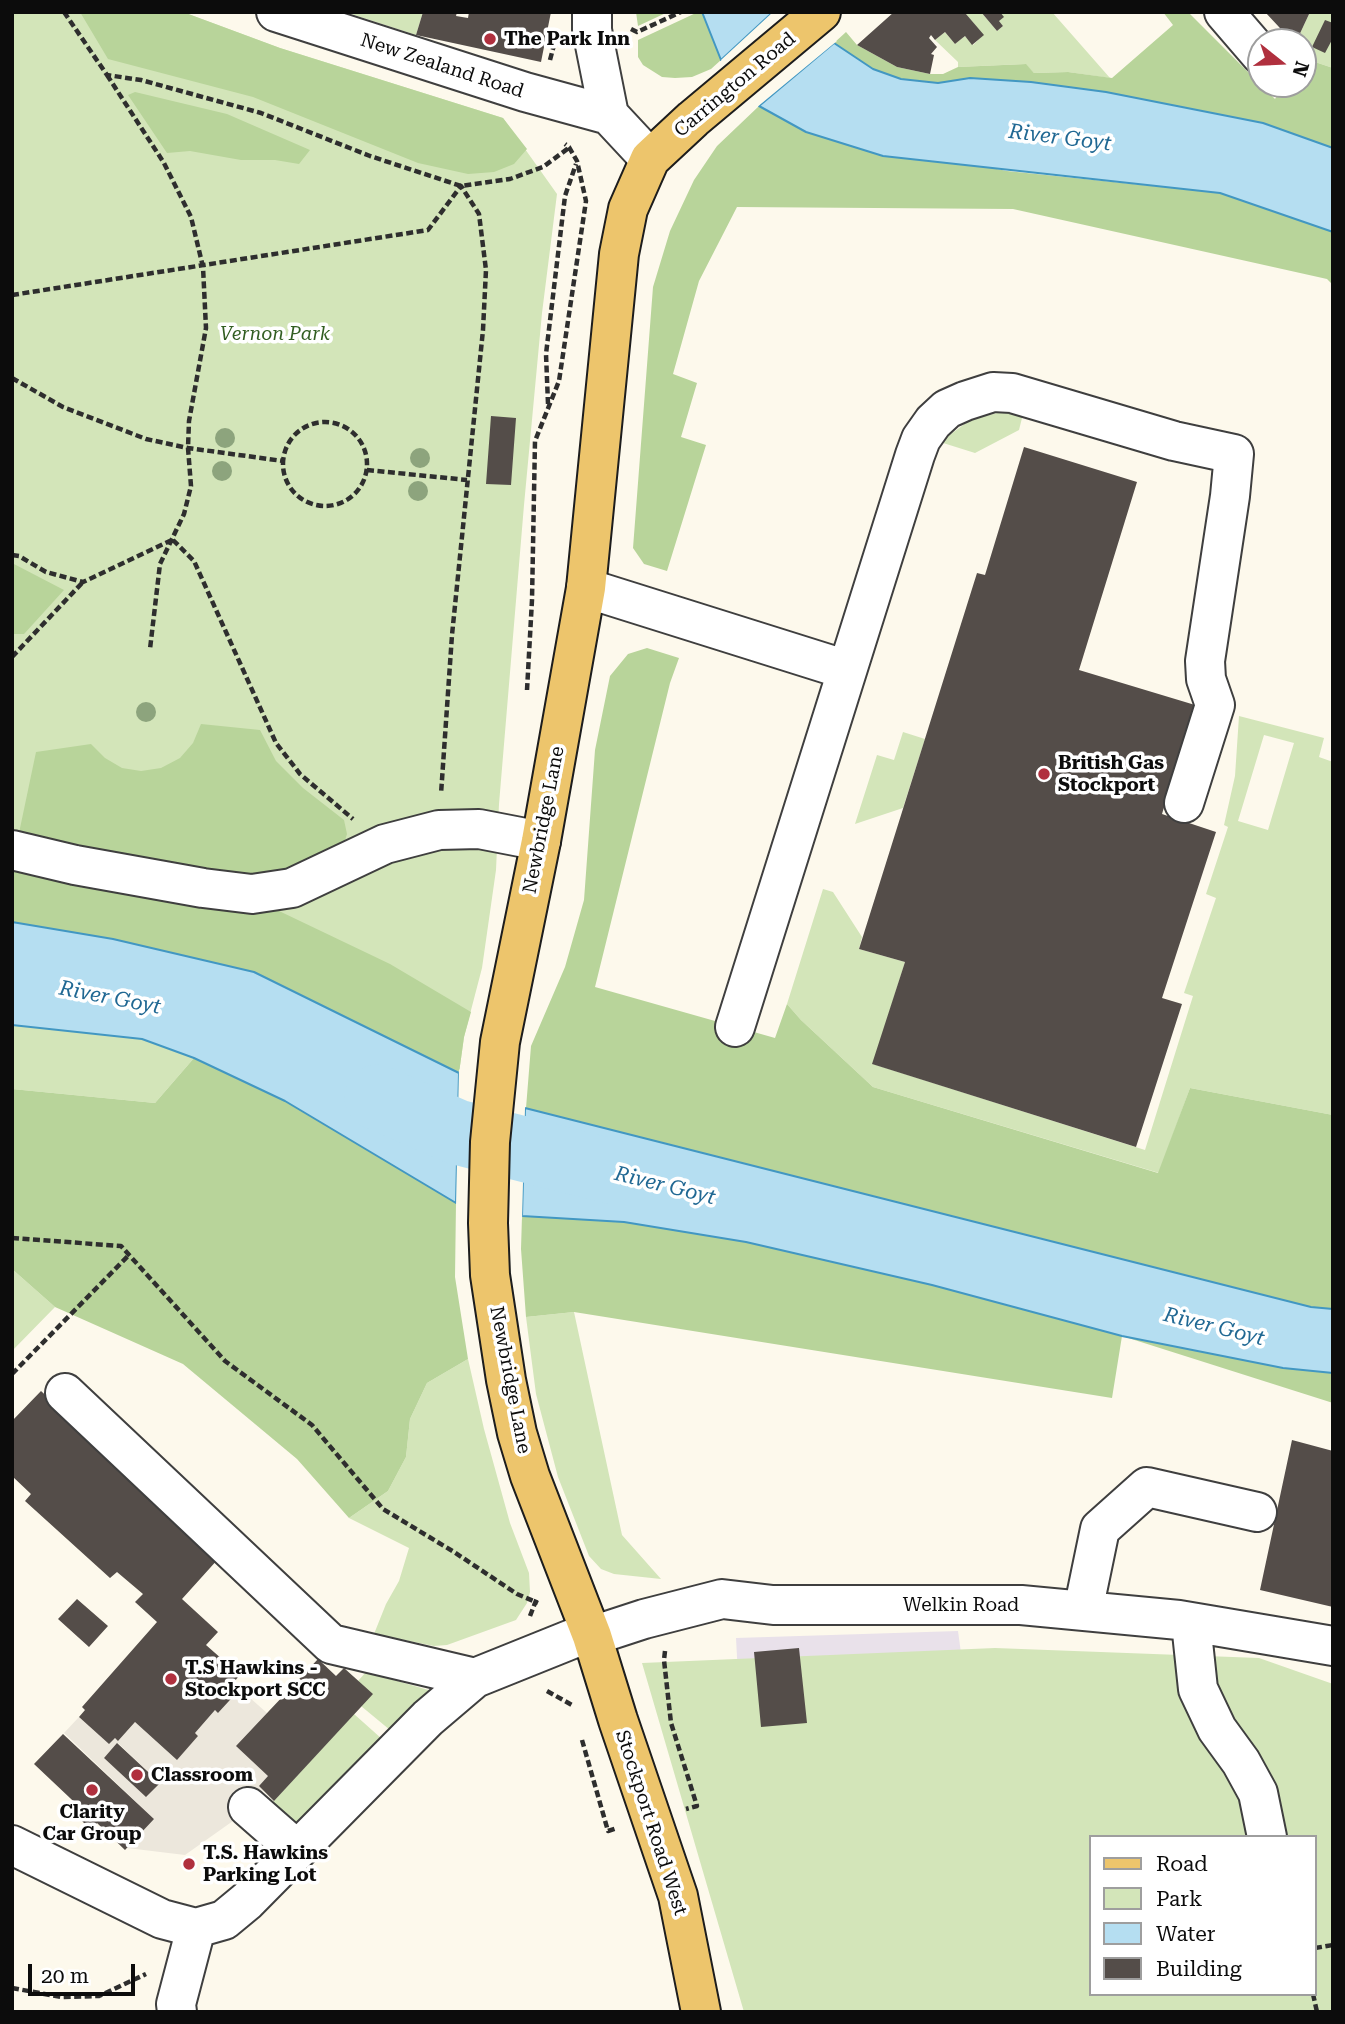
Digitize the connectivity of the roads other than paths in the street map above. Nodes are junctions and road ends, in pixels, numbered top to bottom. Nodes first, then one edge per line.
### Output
1 (276, 12) edge
2 (592, 12) edge
3 (821, 12) edge
4 (1224, 12) edge
5 (1247, 39) edge
6 (609, 115) junction
7 (650, 159) junction
8 (586, 588) junction
9 (847, 670) junction
10 (1184, 803) dead end
11 (541, 841) junction
12 (12, 850) edge
13 (735, 1027) dead end
14 (65, 1393) dead end
15 (1257, 1512) dead end
16 (1083, 1611) junction
17 (1191, 1623) junction
18 (592, 1636) junction
19 (1333, 1646) edge
20 (475, 1678) junction
21 (248, 1807) dead end
22 (1267, 1835) edge
23 (12, 1845) edge
24 (297, 1850) junction
25 (196, 1928) junction
26 (177, 2012) edge
27 (701, 2012) edge

1 - 6 street, New Zealand Road
2 - 6 street
3 - 7 main road, Carrington Road
4 - 5 street
6 - 7 street
7 - 8 main road, Newbridge Lane
8 - 9 street
8 - 11 main road, Newbridge Lane
9 - 10 street
9 - 13 street
11 - 12 street
11 - 18 main road, Newbridge Lane
14 - 20 street
15 - 16 street
16 - 17 street, Welkin Road
16 - 18 street, Welkin Road
17 - 19 street, Welkin Road
17 - 22 street
18 - 20 street, Welkin Road
18 - 27 main road, Stockport Road West
20 - 24 street, Welkin Road
21 - 24 street
23 - 25 street
24 - 25 street, Welkin Road
25 - 26 street

